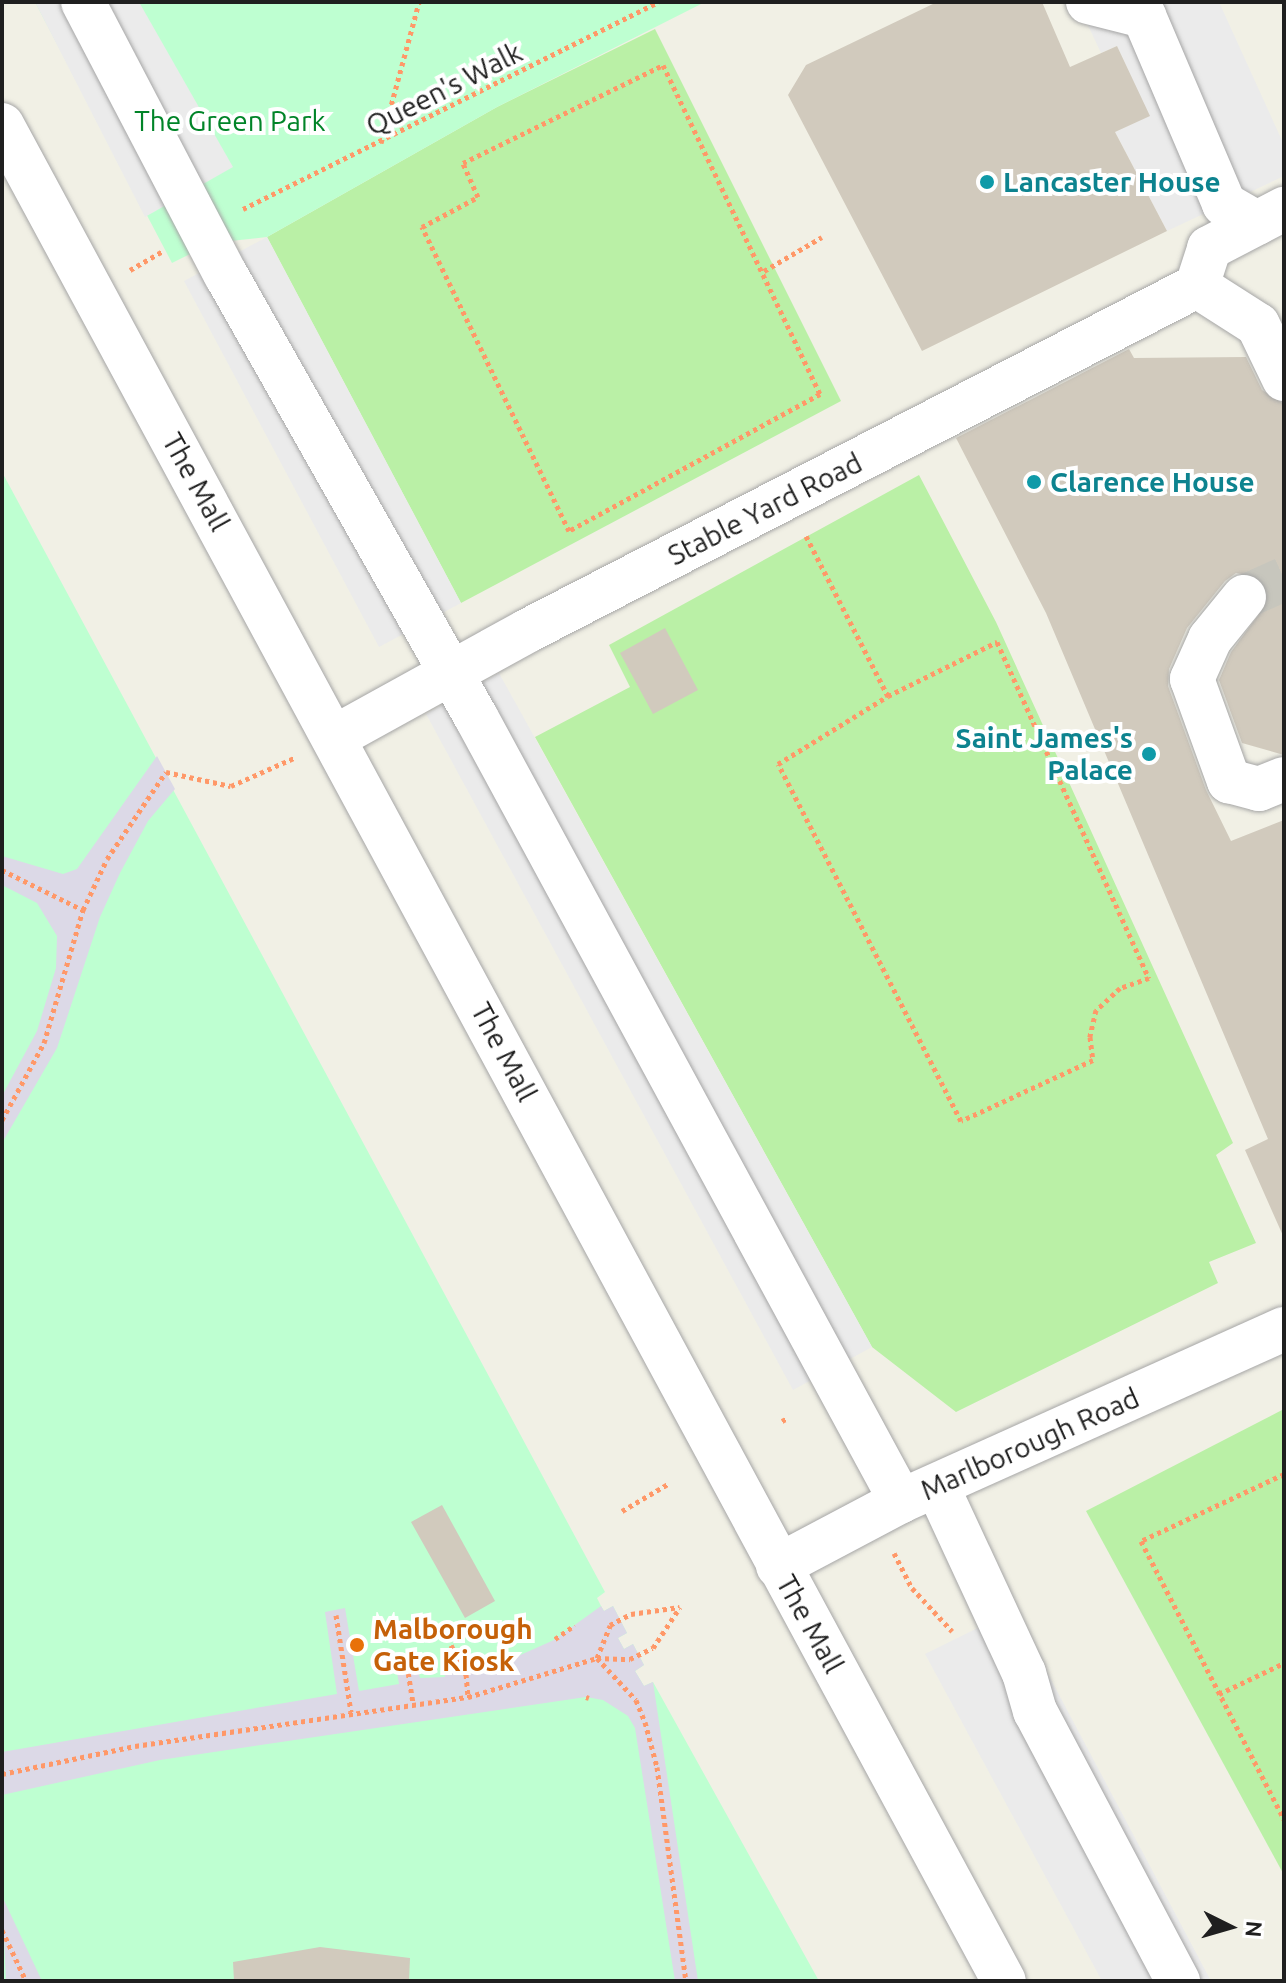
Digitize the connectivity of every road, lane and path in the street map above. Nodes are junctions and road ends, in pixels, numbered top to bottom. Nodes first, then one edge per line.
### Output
1 (83, 2) edge
2 (419, 2) edge
3 (658, 2) edge
4 (1088, 2) edge
5 (2, 125) edge
6 (381, 143) junction
7 (1270, 216) edge
8 (189, 236) junction
9 (822, 237) dead end
10 (764, 272) junction
11 (1197, 286) junction
12 (92, 293) junction
13 (1284, 379) edge
14 (801, 528) dead end
15 (1244, 597) tunnel mouth
16 (450, 673) junction
17 (888, 696) junction
18 (335, 737) junction
19 (1284, 779) edge
20 (2, 870) edge
21 (83, 910) junction
22 (2, 1120) edge
23 (1284, 1329) edge
24 (1284, 1474) edge
25 (668, 1484) dead end
26 (919, 1494) junction
27 (622, 1511) dead end
28 (778, 1566) junction
29 (336, 1615) dead end
30 (575, 1625) dead end
31 (555, 1639) dead end
32 (451, 1645) dead end
33 (597, 1658) junction
34 (1284, 1663) edge
35 (407, 1665) dead end
36 (1219, 1694) junction
37 (468, 1697) junction
38 (413, 1704) junction
39 (351, 1712) junction
40 (2, 1774) edge
41 (1284, 1819) edge
42 (2, 1930) edge
43 (26, 1981) edge
44 (686, 1981) edge
45 (1004, 1981) edge
46 (1178, 1981) edge

1 - 8 street
2 - 6 path
3 - 6 path, Queen's Walk
4 - 7 street
5 - 12 street, The Mall
6 - 8 path, Queen's Walk
7 - 11 street
8 - 12 path, Queen's Walk
8 - 16 street
9 - 10 path
10 - 10 path
11 - 13 street
11 - 16 street, Stable Yard Road
12 - 18 street, The Mall
14 - 17 path
15 - 19 street
16 - 18 street, Stable Yard Road
16 - 26 street
17 - 17 path
18 - 21 path
18 - 28 street, The Mall
20 - 21 path
21 - 22 path
23 - 26 street, Marlborough Road
24 - 36 path
25 - 27 path
26 - 28 street, Marlborough Road
26 - 46 street
28 - 45 street, The Mall
29 - 39 path
30 - 31 path
32 - 37 path
33 - 33 path
33 - 37 path
33 - 44 path
34 - 36 path
35 - 38 path
36 - 41 path
37 - 38 path
38 - 39 path
39 - 40 path
42 - 43 path

